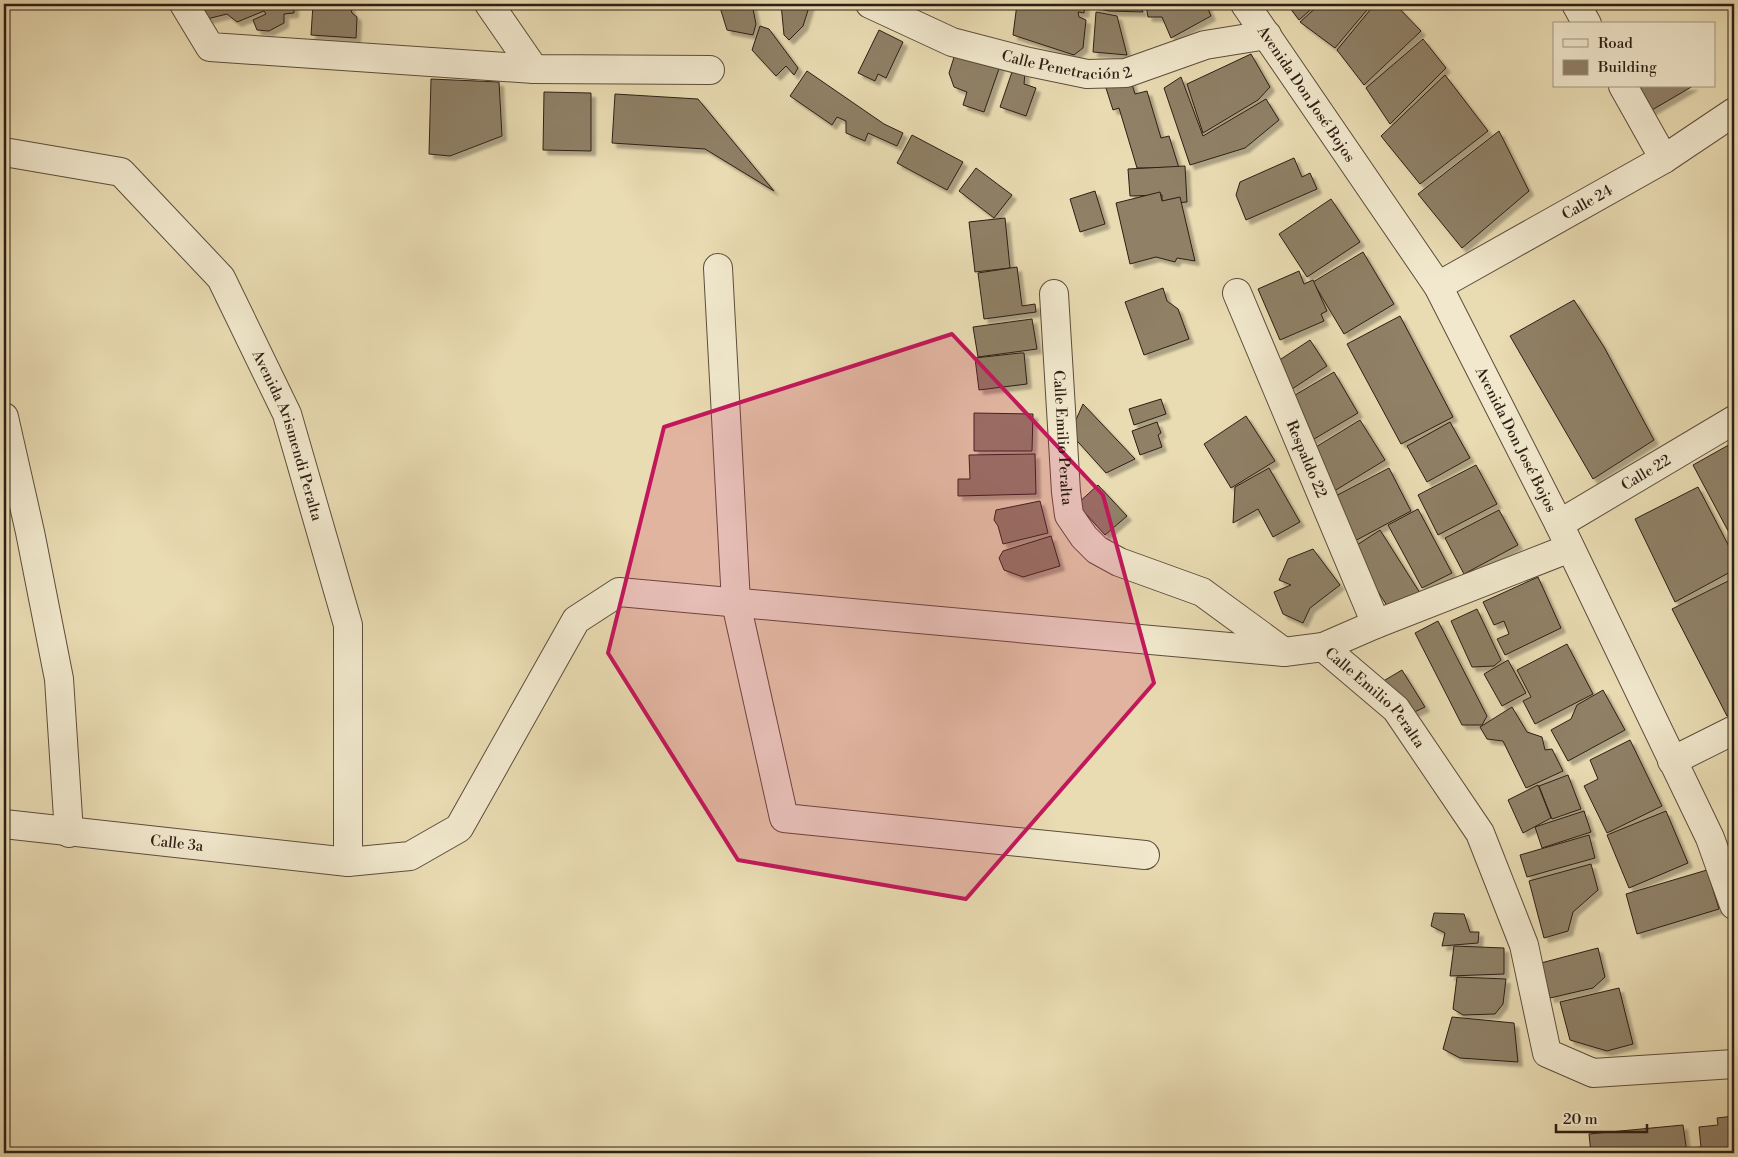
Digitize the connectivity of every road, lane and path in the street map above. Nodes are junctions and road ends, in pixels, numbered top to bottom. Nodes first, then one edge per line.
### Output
1 (184, 4) edge
2 (489, 4) edge
3 (870, 4) edge
4 (1245, 4) edge
5 (1576, 4) edge
6 (1587, 22) edge
7 (1267, 35) junction
8 (534, 69) junction
9 (710, 70) dead end
10 (1624, 88) edge
11 (1734, 112) edge
12 (4, 152) edge
13 (1664, 159) junction
14 (718, 268) dead end
15 (1438, 286) junction
16 (1237, 293) dead end
17 (1054, 294) dead end
18 (4, 416) edge
19 (1734, 420) edge
20 (1564, 536) junction
21 (736, 603) junction
22 (1376, 624) junction
23 (1323, 647) junction
24 (1284, 652) junction
25 (1734, 730) edge
26 (1672, 761) junction
27 (4, 824) edge
28 (69, 833) junction
29 (1145, 855) dead end
30 (348, 862) junction
31 (1734, 905) edge
32 (1734, 1064) edge

1 - 8 street
2 - 8 street
3 - 7 street, Calle Penetración 2
4 - 7 street, Avenida Don José Bojos
5 - 6 street
7 - 15 street, Avenida Don José Bojos
8 - 9 street
10 - 13 street
11 - 13 street, Calle 24
12 - 30 street, Avenida Arismendi Peralta
13 - 15 street, Calle 24
14 - 21 street
15 - 20 street, Avenida Don José Bojos
16 - 22 street, Respaldo 22
17 - 24 street, Calle Emilio Peralta
18 - 28 street
19 - 20 street, Calle 22
20 - 22 street, Calle 22
20 - 26 street, Avenida Don José Bojos
21 - 24 street, Calle 3a
21 - 29 street
21 - 30 street, Calle 3a
22 - 23 street, Calle 22
23 - 24 street, Calle Emilio Peralta
23 - 32 street, Calle Emilio Peralta
25 - 26 street
26 - 31 street, Avenida Don José Bojos
27 - 28 street, Calle 3a
28 - 30 street, Calle 3a

